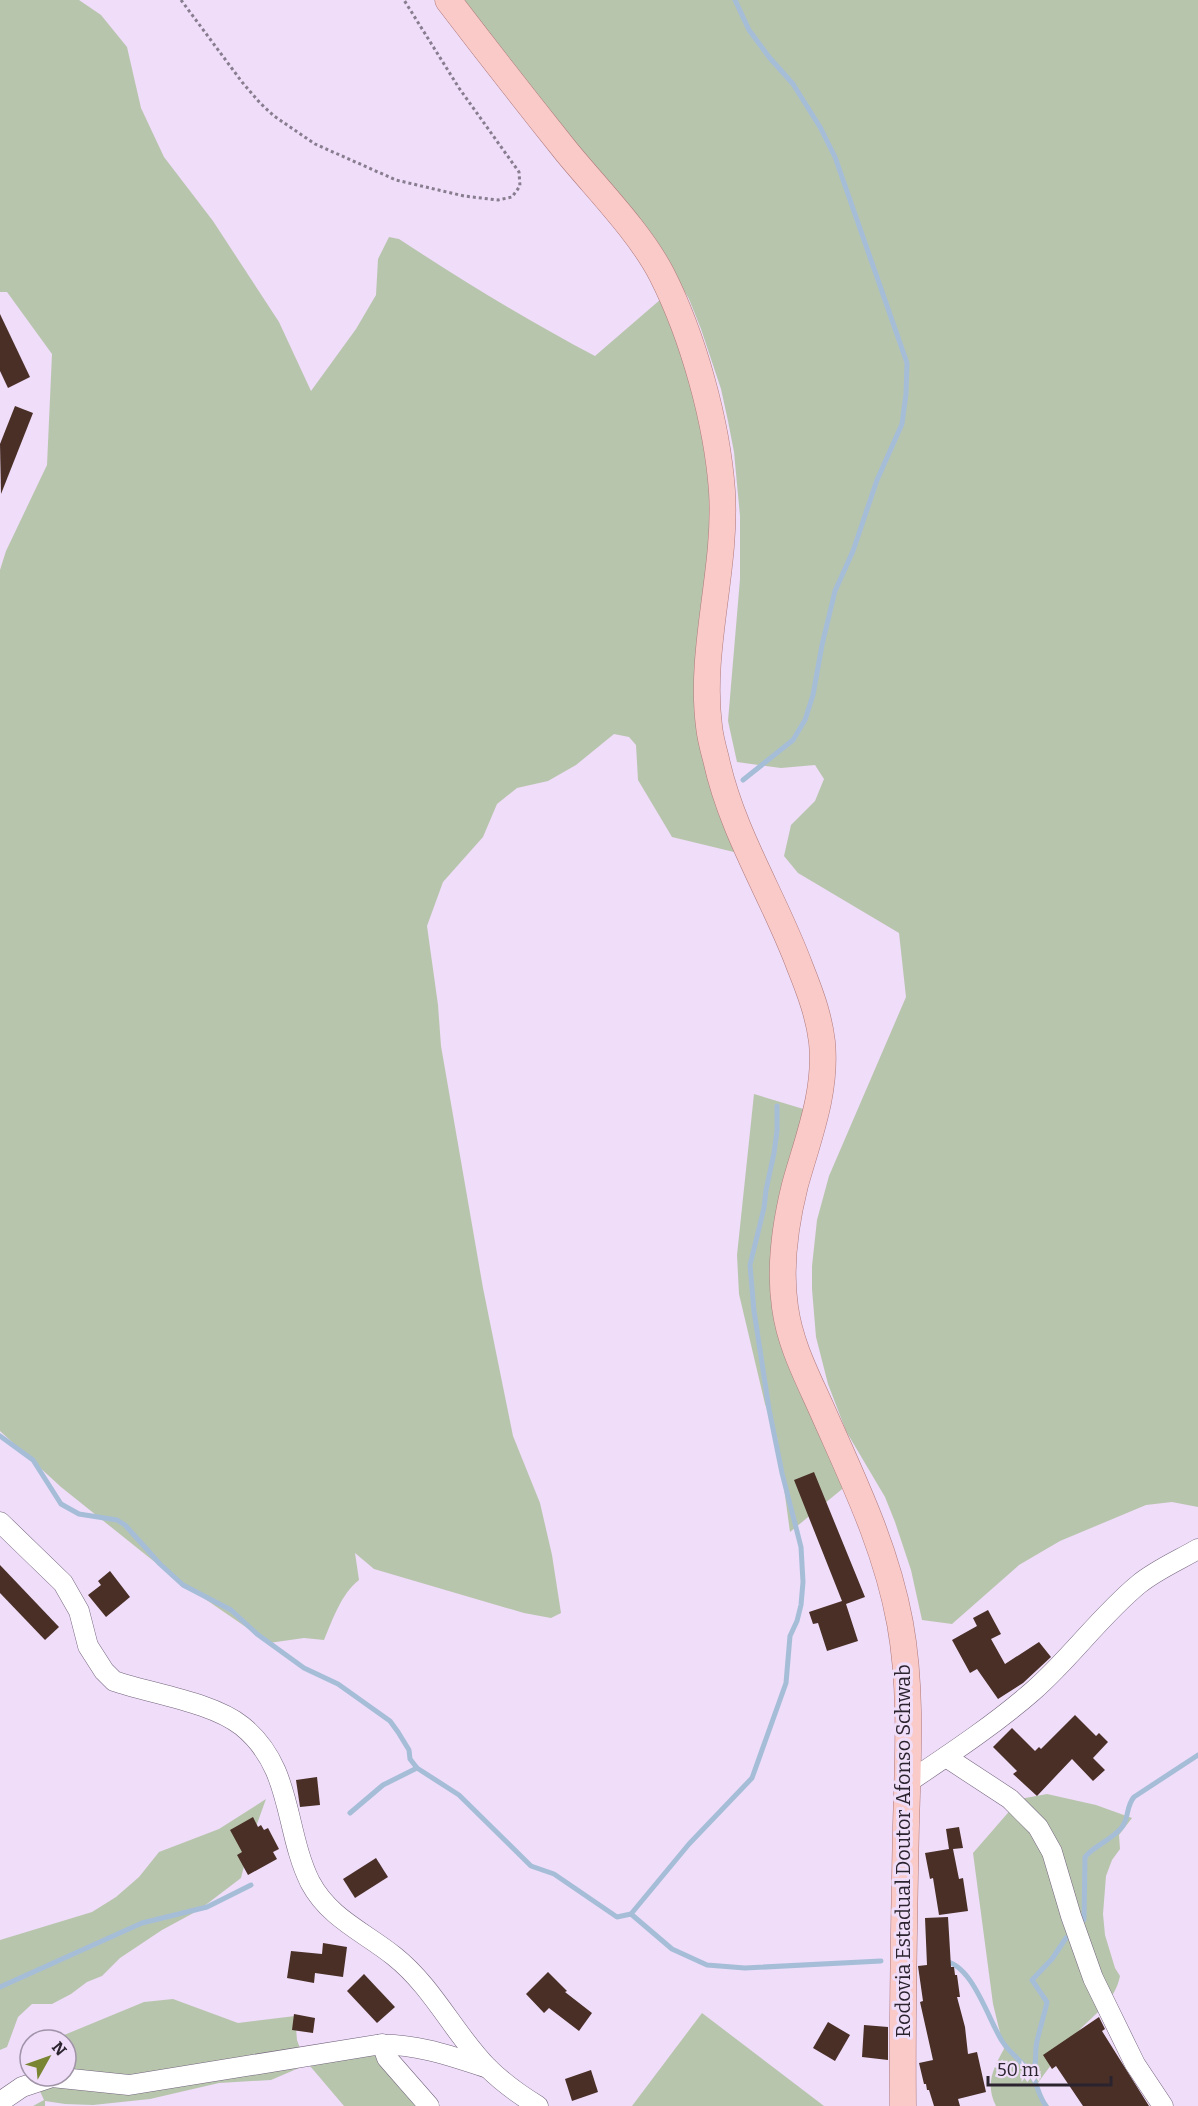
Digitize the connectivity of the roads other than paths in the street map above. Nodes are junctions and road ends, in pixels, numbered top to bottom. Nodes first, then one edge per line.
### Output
1 (448, 0) edge
2 (0, 1522) edge
3 (1198, 1549) edge
4 (946, 1757) junction
5 (907, 1783) junction
6 (382, 2044) junction
7 (488, 2068) junction
8 (0, 2102) edge
9 (429, 2106) edge
10 (538, 2106) edge
11 (903, 2106) edge
12 (1163, 2106) edge

1 - 5 main road, Rodovia Estadual Doutor Afonso Schwab
2 - 7 street
3 - 4 street
4 - 5 street
4 - 12 street
5 - 11 main road, Rodovia Estadual Doutor Afonso Schwab
6 - 7 street
6 - 8 street
6 - 9 street
7 - 10 street

